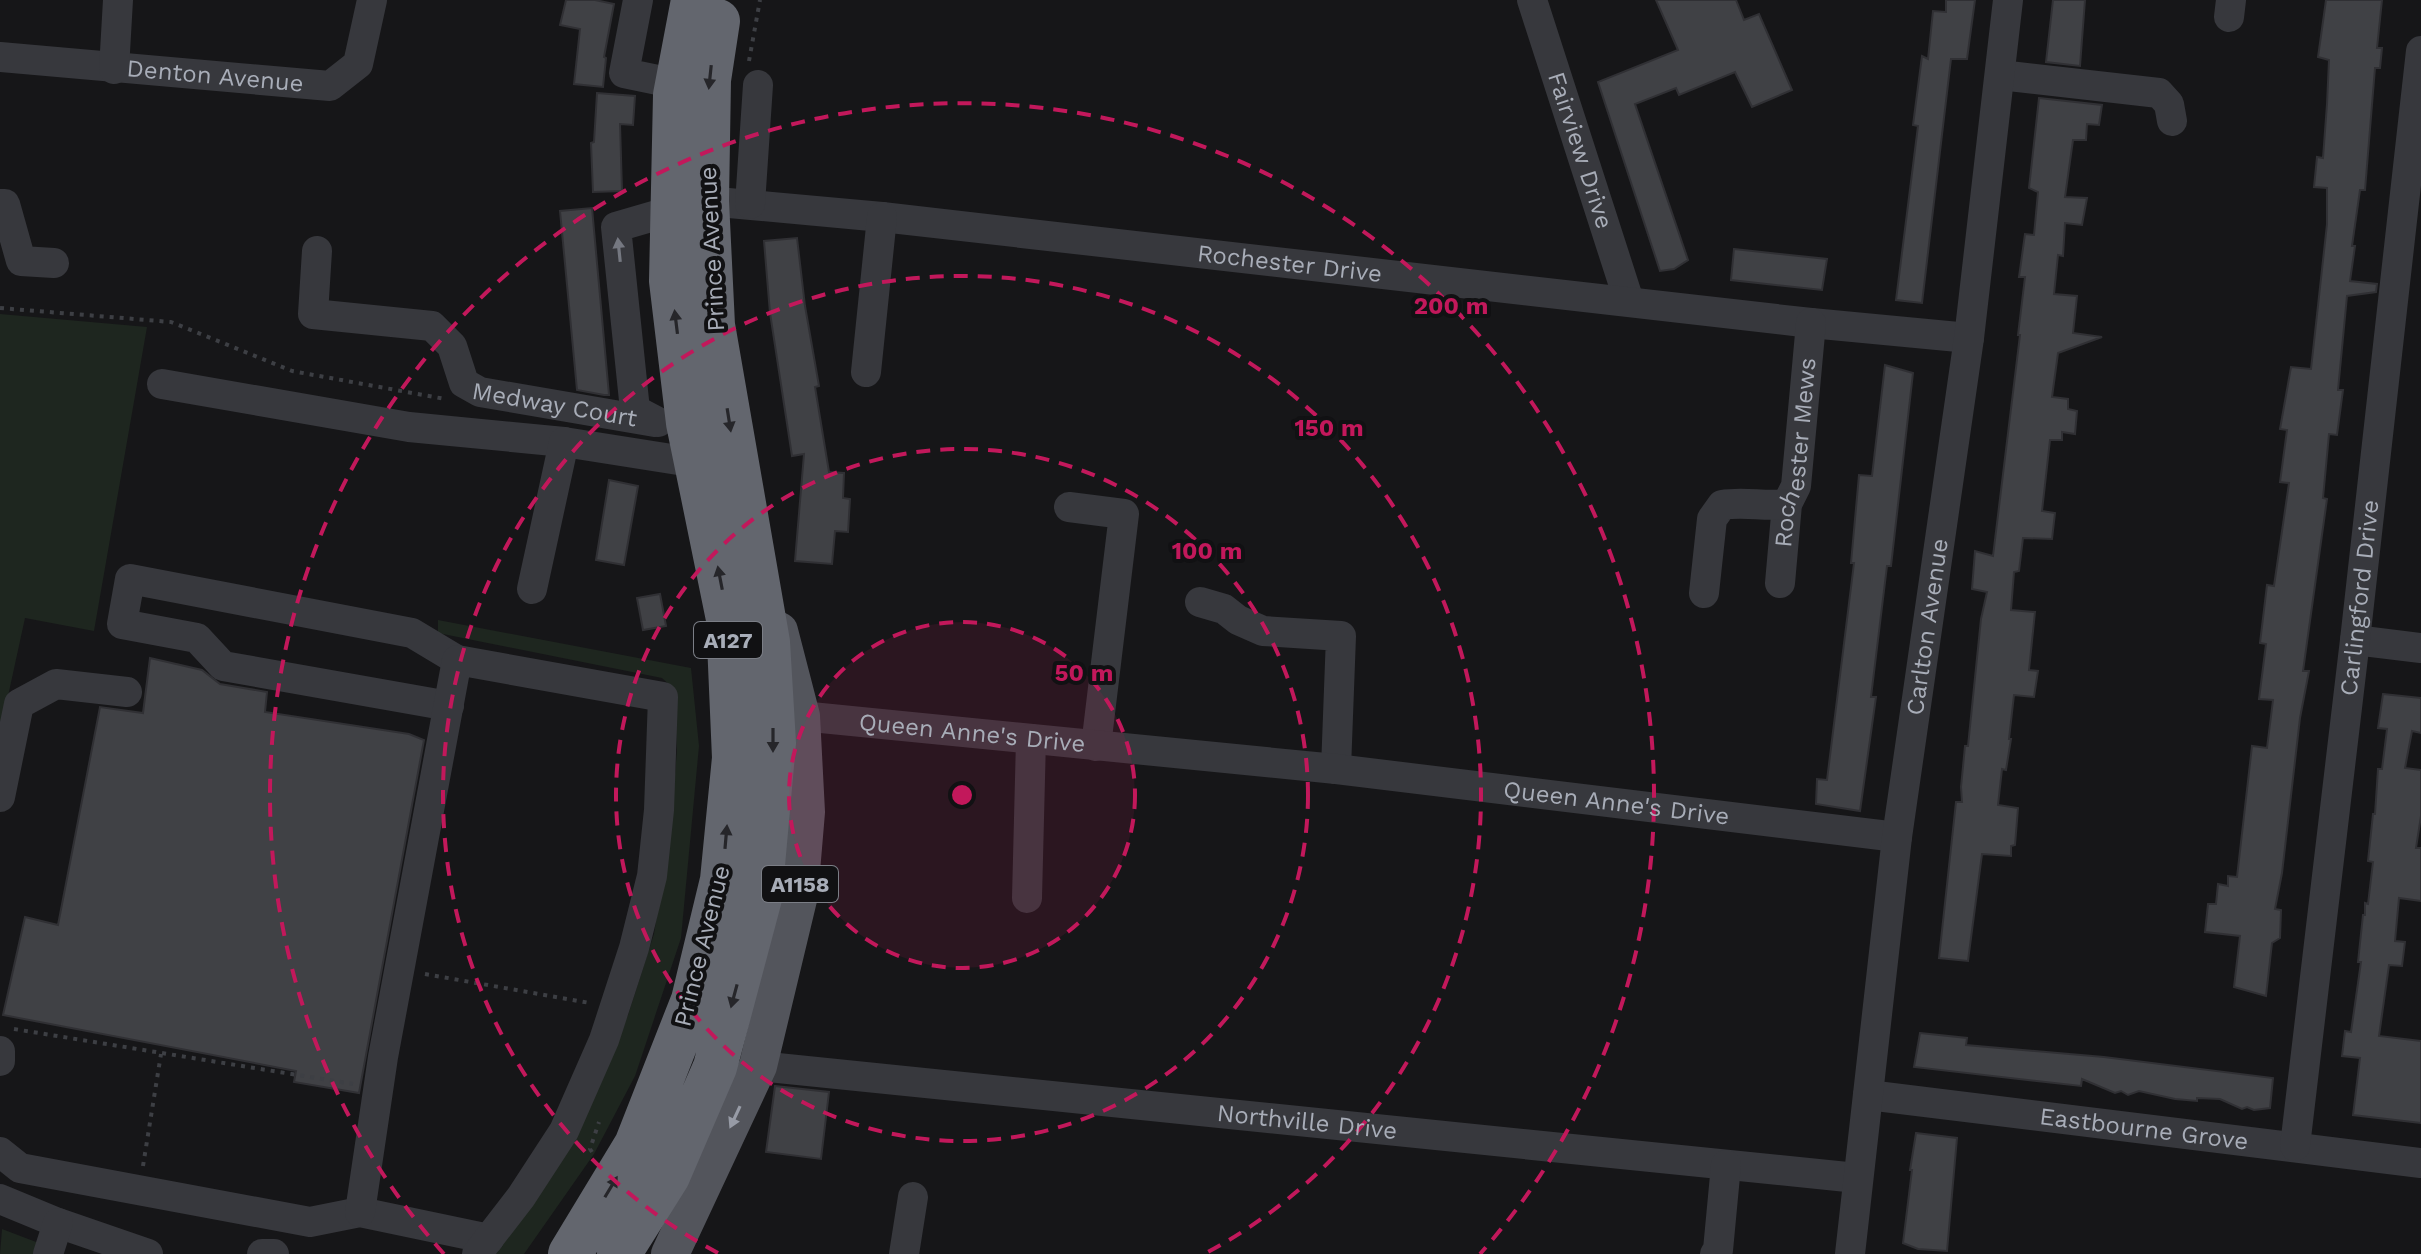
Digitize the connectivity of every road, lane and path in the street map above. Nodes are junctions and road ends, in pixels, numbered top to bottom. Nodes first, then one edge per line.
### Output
1 (118, 0) edge
2 (372, 0) edge
3 (638, 0) edge
4 (693, 0) edge
5 (721, 0) edge
6 (760, 0) edge
7 (1532, 0) edge
8 (2008, 0) edge
9 (2421, 51) edge
10 (0, 57) edge
11 (114, 69) junction
12 (2000, 75) junction
13 (753, 80) joint
14 (677, 84) junction
15 (2172, 121) dead end
16 (2416, 144) edge
17 (0, 204) edge
18 (750, 204) junction
19 (689, 206) junction
20 (882, 217) junction
21 (317, 251) dead end
22 (54, 263) dead end
23 (1629, 301) junction
24 (0, 308) edge
25 (1811, 323) junction
26 (1969, 338) junction
27 (866, 372) dead end
28 (162, 384) dead end
29 (458, 402) dead end
30 (680, 436) junction
31 (564, 442) junction
32 (743, 497) junction
33 (1787, 504) junction
34 (1069, 507) dead end
35 (1780, 583) dead end
36 (532, 589) dead end
37 (1704, 593) dead end
38 (1200, 602) dead end
39 (2355, 640) junction
40 (2421, 648) edge
41 (457, 660) junction
42 (127, 692) dead end
43 (449, 706) junction
44 (801, 716) junction
45 (1031, 739) junction
46 (1096, 746) junction
47 (1336, 769) junction
48 (0, 797) edge
49 (1897, 837) junction
50 (1027, 898) dead end
51 (399, 969) junction
52 (614, 1011) junction
53 (0, 1026) edge
54 (0, 1051) edge
55 (161, 1054) junction
56 (0, 1061) edge
57 (758, 1066) junction
58 (361, 1085) dead end
59 (1868, 1095) junction
60 (2295, 1146) junction
61 (0, 1152) edge
62 (2421, 1163) edge
63 (1726, 1165) junction
64 (1857, 1178) junction
65 (139, 1190) junction
66 (913, 1197) dead end
67 (1, 1201) edge
68 (360, 1212) junction
69 (58, 1223) junction
70 (483, 1246) edge
71 (108, 1248) edge
72 (48, 1254) edge
73 (148, 1254) edge
74 (262, 1254) edge
75 (274, 1254) edge
76 (570, 1254) edge
77 (619, 1254) edge
78 (670, 1254) edge
79 (904, 1254) edge
80 (1715, 1254) edge
81 (1850, 1254) edge

1 - 11 street
2 - 11 street, Denton Avenue
3 - 14 street
4 - 14 highway, Prince Avenue / A127
5 -> 19 highway, Prince Avenue / A127
6 - 13 path
7 - 23 street, Fairview Drive
8 - 12 street, Carlton Avenue
9 - 16 street, Carlingford Drive
10 - 11 street, Denton Avenue
12 - 15 street
12 - 26 street, Carlton Avenue
13 - 18 street
14 - 19 highway, Prince Avenue / A127
16 - 39 street, Carlingford Drive
17 - 22 street
18 - 19 street, Rochester Drive
18 - 20 street, Rochester Drive
30 -> 19 highway, Prince Avenue / A127
19 -> 32 highway, Prince Avenue / A127
20 - 23 street, Rochester Drive
20 - 27 street
21 - 30 street, Medway Court
23 - 25 street, Rochester Drive
24 - 29 path
25 - 26 street, Rochester Drive
25 - 33 street, Rochester Mews
26 - 49 street, Carlton Avenue
28 - 31 street
30 - 31 street
76 -> 30 highway, Prince Avenue / A127
31 - 36 street
32 - 44 main road, Prince Avenue / A1158
32 -> 77 highway, Prince Avenue / A127
33 - 35 street, Rochester Mews
33 - 37 street
34 - 46 street
38 - 47 street
39 - 40 street
39 - 60 street, Carlingford Drive
41 - 43 street
41 - 43 street
41 - 52 street
42 - 48 street
43 - 51 street
44 - 45 street, Queen Anne's Drive
44 - 57 main road, Prince Avenue / A1158
45 - 46 street, Queen Anne's Drive
45 - 50 street
46 - 47 street, Queen Anne's Drive
47 - 49 street, Queen Anne's Drive
49 - 59 street, Carlton Avenue
51 - 52 path
51 - 68 street
52 - 70 street
53 - 55 path
54 - 56 street
55 - 58 path
55 - 65 path
57 - 63 street, Northville Drive
57 -> 78 main road, Prince Avenue / A1158
59 - 60 street, Eastbourne Grove
59 - 64 street, Carlton Avenue
60 - 62 street, Eastbourne Grove
61 - 65 street
63 - 64 street, Northville Drive
63 - 80 street
64 - 81 street, Carlton Avenue
65 - 68 street
66 - 79 street
67 - 69 street
68 - 70 street
69 - 71 street
69 - 72 street
71 - 73 street
74 - 75 street

